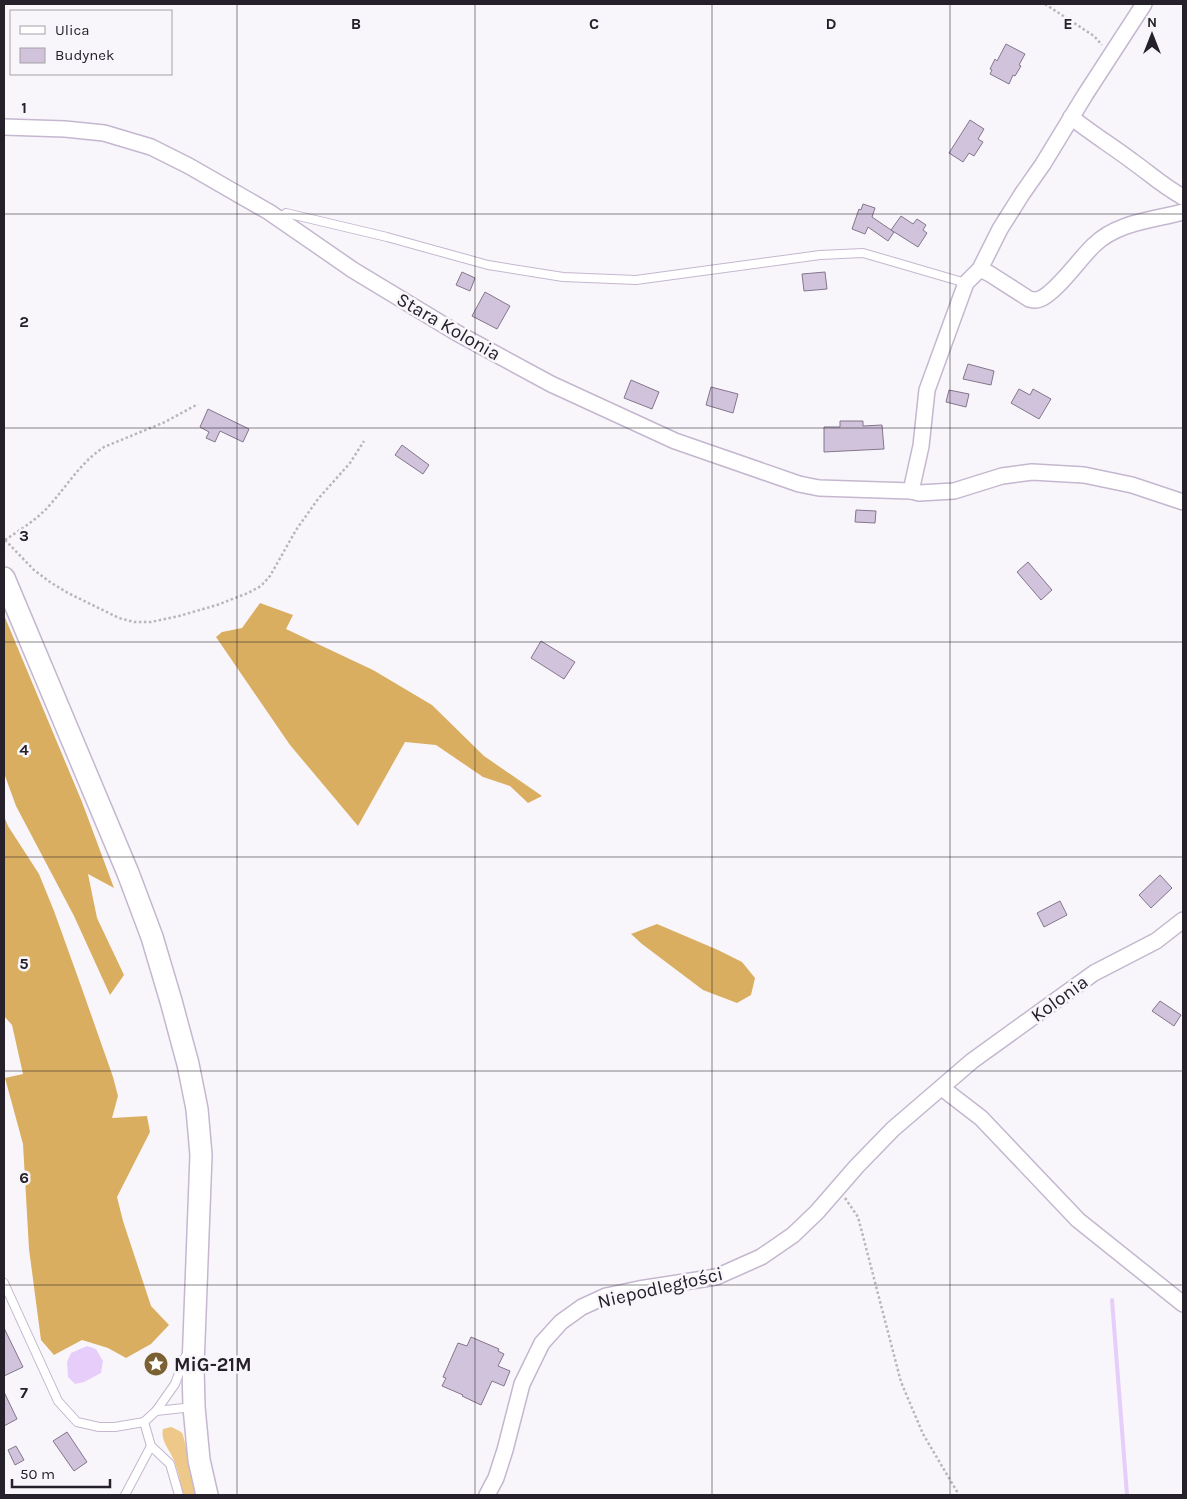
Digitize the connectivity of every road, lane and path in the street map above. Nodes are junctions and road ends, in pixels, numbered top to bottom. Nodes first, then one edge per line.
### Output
1 (1045, 4) edge
2 (1144, 4) edge
3 (1112, 56) junction
4 (1071, 117) junction
5 (4, 127) edge
6 (1183, 197) edge
7 (1183, 212) edge
8 (279, 218) junction
9 (980, 269) junction
10 (966, 283) junction
11 (198, 404) dead end
12 (364, 441) dead end
13 (911, 491) junction
14 (1183, 502) edge
15 (4, 541) edge
16 (4, 578) edge
17 (1183, 920) edge
18 (942, 1088) junction
19 (837, 1189) junction
20 (4, 1283) edge
21 (1183, 1304) edge
22 (194, 1329) junction
23 (194, 1407) junction
24 (156, 1411) junction
25 (144, 1422) junction
26 (150, 1446) junction
27 (125, 1495) edge
28 (179, 1495) edge
29 (207, 1495) edge
30 (486, 1495) edge
31 (959, 1495) edge

1 - 3 path
2 - 3 street
3 - 4 street
4 - 6 street
4 - 9 street
5 - 8 street, Stara Kolonia
7 - 9 street
8 - 10 lane
8 - 13 street, Stara Kolonia
9 - 10 street
10 - 13 street
11 - 15 path
12 - 15 path
13 - 14 street, Stara Kolonia
16 - 22 main road
17 - 18 street, Kolonia
18 - 19 street, Kolonia
18 - 21 street
19 - 30 street, Niepodległości
19 - 31 path
20 - 25 lane
22 - 23 main road
22 - 24 lane
23 - 24 lane
23 - 29 main road
24 - 25 lane
25 - 26 lane
26 - 27 lane
26 - 28 lane

